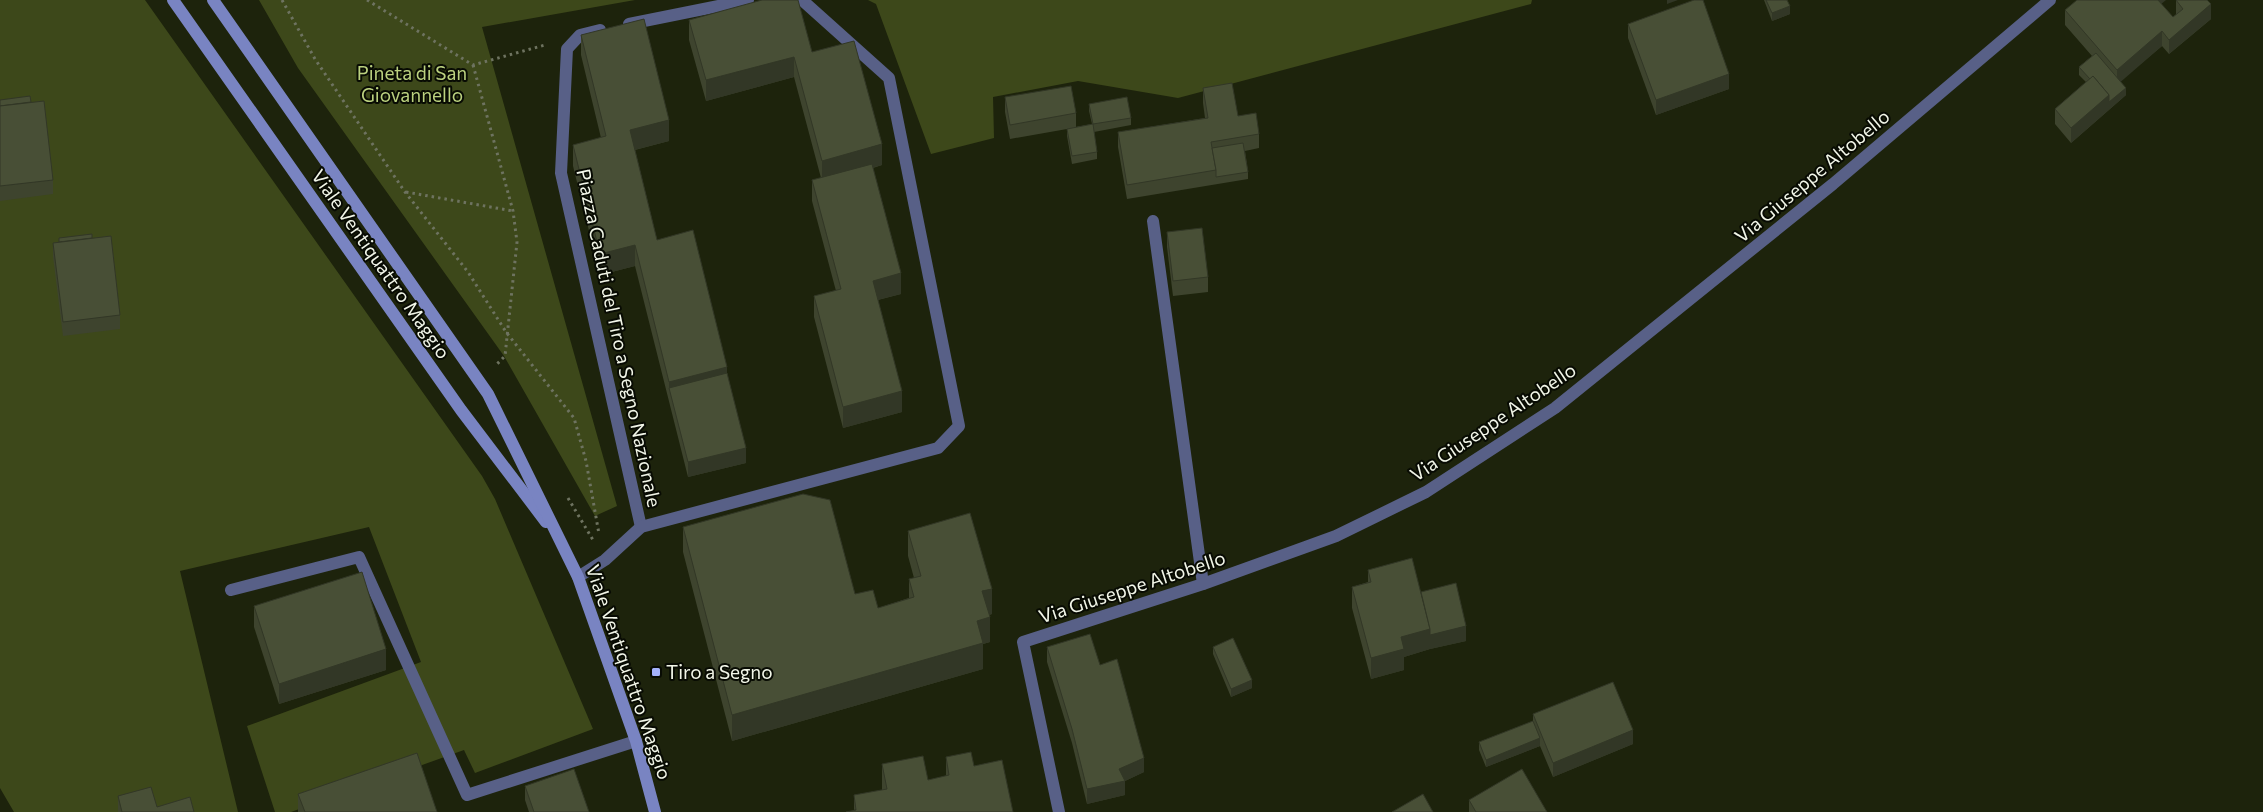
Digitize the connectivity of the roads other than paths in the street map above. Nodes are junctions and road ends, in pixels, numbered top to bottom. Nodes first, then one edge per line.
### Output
1 (173, 0) edge
2 (213, 0) edge
3 (748, 0) edge
4 (802, 0) edge
5 (2050, 0) edge
6 (1153, 221) dead end
7 (641, 527) junction
8 (564, 546) junction
9 (578, 576) junction
10 (1203, 584) junction
11 (231, 590) dead end
12 (636, 741) junction
13 (655, 812) edge
14 (1059, 812) edge

1 - 8 main road, Viale Ventiquattro Maggio
2 - 8 main road, Viale Ventiquattro Maggio
3 - 7 street, Piazza Caduti del Tiro a Segno Nazionale
4 - 7 street, Piazza Caduti del Tiro a Segno Nazionale
5 - 10 street, Via Giuseppe Altobello
6 - 10 street
7 - 9 street, Piazza Caduti del Tiro a Segno Nazionale
8 - 9 main road, Viale Ventiquattro Maggio
9 - 12 main road, Viale Ventiquattro Maggio
10 - 14 street, Via Giuseppe Altobello
11 - 12 street
12 - 13 main road, Viale Ventiquattro Maggio

